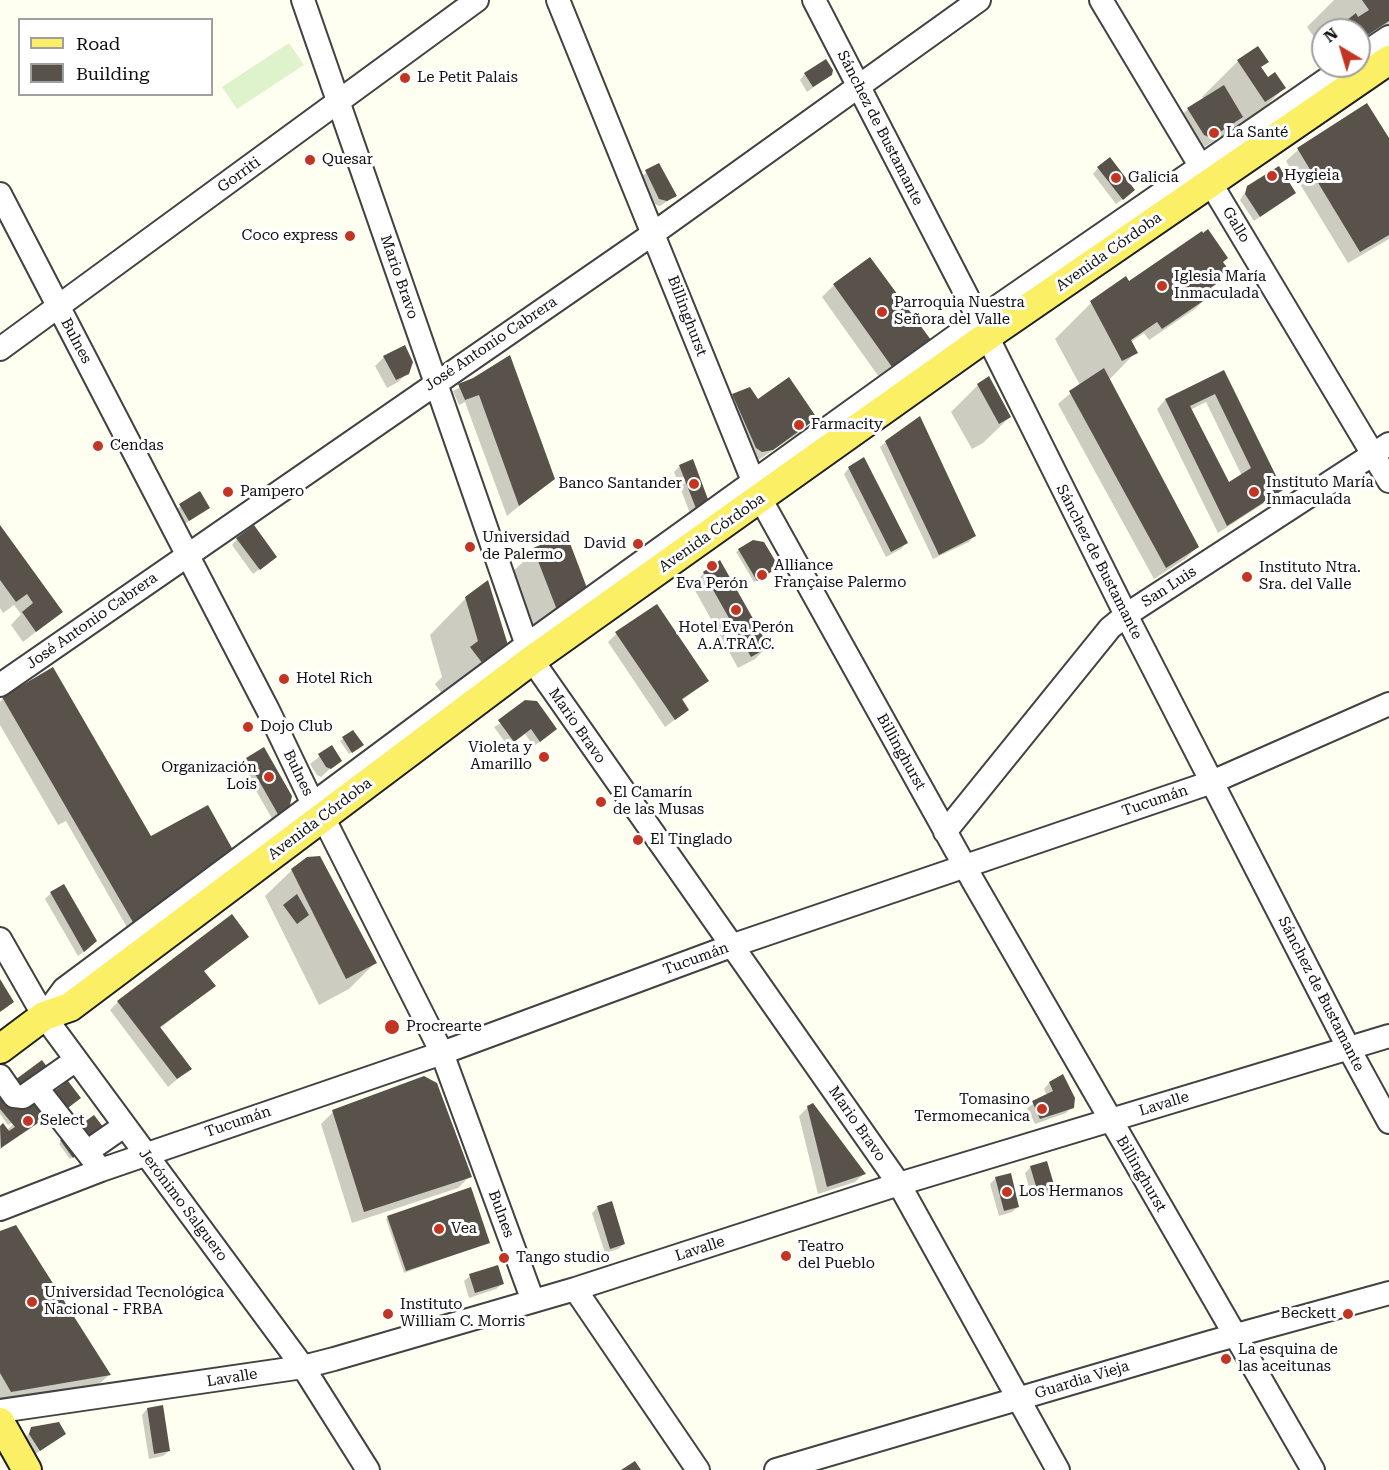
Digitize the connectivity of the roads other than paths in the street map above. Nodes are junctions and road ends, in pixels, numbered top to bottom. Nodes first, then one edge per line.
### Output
1 (303, 0) edge
2 (477, 0) edge
3 (558, 0) edge
4 (814, 0) edge
5 (979, 0) edge
6 (1101, 0) edge
7 (1389, 37) edge
8 (1371, 49) edge
9 (1389, 60) edge
10 (1330, 78) edge
11 (858, 85) junction
12 (338, 104) junction
13 (1205, 173) junction
14 (0, 194) edge
15 (654, 233) junction
16 (58, 306) junction
17 (982, 328) junction
18 (0, 348) edge
19 (436, 382) junction
20 (1382, 449) edge
21 (1389, 481) edge
22 (756, 490) junction
23 (188, 555) junction
24 (1126, 615) junction
25 (529, 653) junction
26 (0, 685) edge
27 (1389, 704) edge
28 (1212, 782) junction
29 (317, 809) junction
30 (945, 832) junction
31 (964, 866) junction
32 (0, 939) edge
33 (731, 946) junction
34 (44, 1016) junction
35 (1389, 1036) edge
36 (1348, 1047) junction
37 (0, 1049) edge
38 (442, 1053) junction
39 (76, 1060) junction
40 (0, 1076) edge
41 (37, 1088) junction
42 (1110, 1121) junction
43 (1389, 1122) edge
44 (124, 1126) junction
45 (88, 1151) junction
46 (146, 1155) junction
47 (101, 1170) junction
48 (900, 1184) junction
49 (0, 1209) edge
50 (575, 1289) junction
51 (1389, 1293) edge
52 (533, 1301) junction
53 (1235, 1335) junction
54 (303, 1367) junction
55 (1018, 1399) junction
56 (0, 1411) edge
57 (0, 1422) edge
58 (27, 1470) edge
59 (368, 1470) edge
60 (698, 1470) edge
61 (776, 1470) edge
62 (1058, 1470) edge
63 (1313, 1470) edge

1 - 12 street, Mario Bravo
2 - 12 street, Gorriti
3 - 15 street, Billinghurst
4 - 11 street, Sánchez de Bustamante
5 - 11 street, José Antonio Cabrera
6 - 13 street, Gallo
7 - 8 street
9 - 13 main road, Avenida Córdoba
10 - 13 street, Avenida Córdoba
11 - 15 street, José Antonio Cabrera
11 - 17 street, Sánchez de Bustamante
12 - 16 street, Gorriti
12 - 19 street, Mario Bravo
13 - 17 main road, Avenida Córdoba
13 - 20 street, Gallo
14 - 16 street, Bulnes
15 - 19 street, José Antonio Cabrera
15 - 22 street, Billinghurst
16 - 18 street, Gorriti
16 - 23 street, Bulnes
17 - 22 main road, Avenida Córdoba
17 - 24 street, Sánchez de Bustamante
19 - 23 street, José Antonio Cabrera
19 - 25 street, Mario Bravo
20 - 21 street, Gallo
20 - 24 street, San Luis
22 - 25 main road, Avenida Córdoba
22 - 30 street, Billinghurst
23 - 26 street, José Antonio Cabrera
23 - 29 street, Bulnes
24 - 28 street, Sánchez de Bustamante
24 - 30 street, San Luis
25 - 29 main road, Avenida Córdoba
25 - 33 street, Mario Bravo
27 - 28 street, Tucumán
28 - 31 street, Tucumán
28 - 36 street, Sánchez de Bustamante
29 - 34 main road, Avenida Córdoba
29 - 38 street, Bulnes
30 - 31 street, Billinghurst
31 - 33 street, Tucumán
31 - 42 street, Billinghurst
32 - 34 street, Jerónimo Salguero
33 - 38 street, Tucumán
33 - 48 street, Mario Bravo
34 - 37 main road, Avenida Córdoba
34 - 39 street, Jerónimo Salguero
35 - 36 street, Lavalle
36 - 42 street, Lavalle
36 - 43 street, Sánchez de Bustamante
38 - 46 street, Tucumán
38 - 52 street, Bulnes
39 - 41 street
39 - 44 street, Jerónimo Salguero
40 - 41 street
41 - 45 street
42 - 48 street, Lavalle
42 - 53 street, Billinghurst
44 - 45 street
44 - 46 street, Jerónimo Salguero
45 - 47 street
46 - 47 street, Tucumán
46 - 54 street, Jerónimo Salguero
47 - 49 street, Tucumán
48 - 50 street, Lavalle
48 - 55 street, Mario Bravo
50 - 52 street, Lavalle
50 - 60 street
51 - 53 street, Guardia Vieja
52 - 54 street, Lavalle
53 - 55 street, Guardia Vieja
53 - 63 street, Billinghurst
54 - 56 street, Lavalle
54 - 59 street, Jerónimo Salguero
55 - 61 street, Guardia Vieja
55 - 62 street, Mario Bravo
57 - 58 main road

